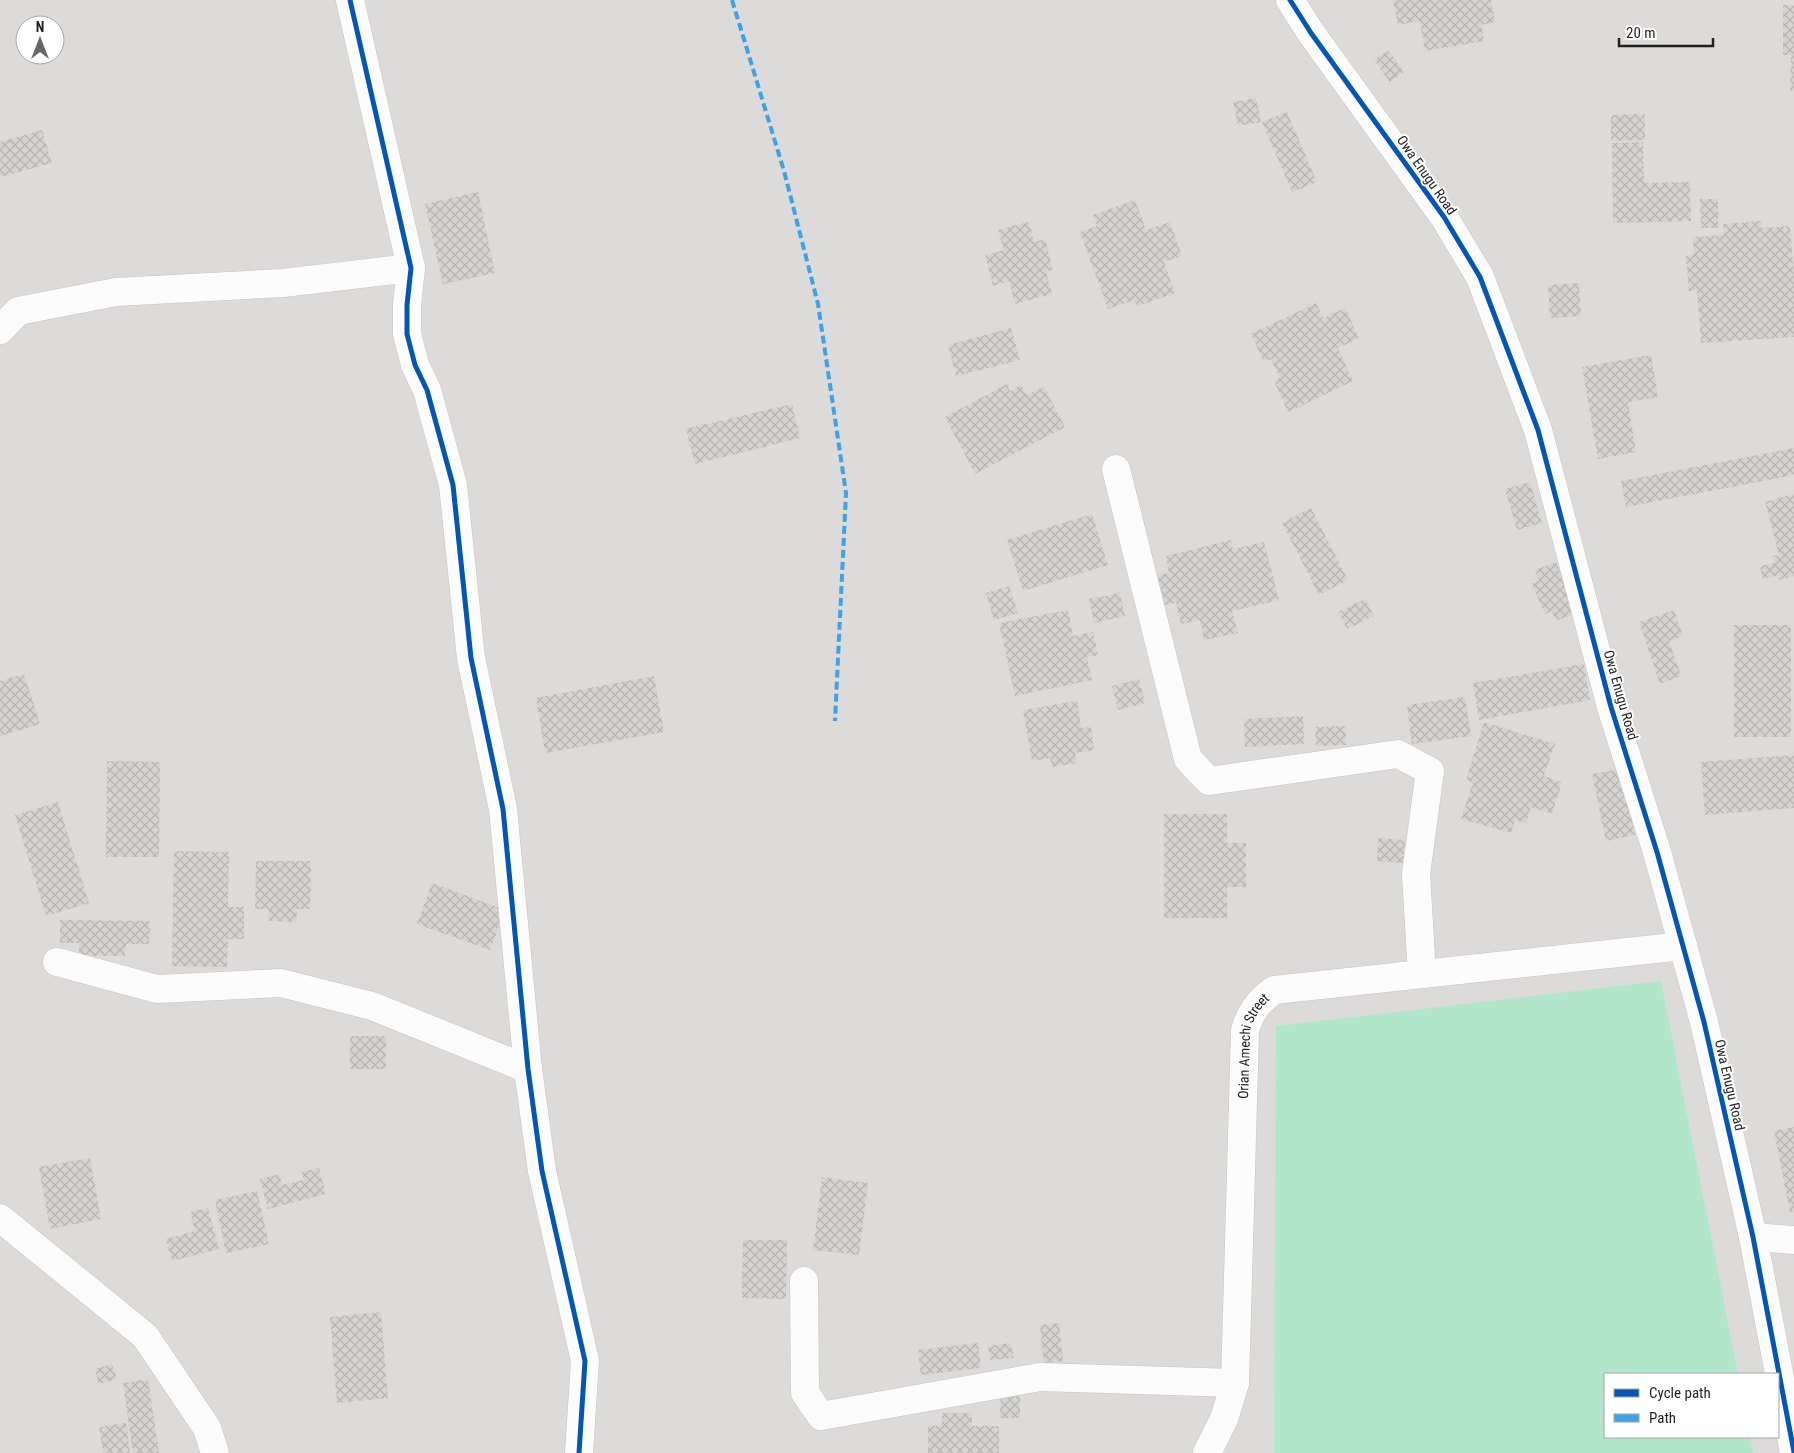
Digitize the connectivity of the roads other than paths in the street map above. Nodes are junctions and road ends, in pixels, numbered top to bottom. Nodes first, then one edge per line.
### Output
1 (350, 0) edge
2 (1290, 0) edge
3 (411, 268) junction
4 (0, 330) edge
5 (1116, 470) dead end
6 (1683, 946) junction
7 (57, 962) dead end
8 (1422, 974) junction
9 (528, 1069) junction
10 (0, 1218) edge
11 (1753, 1238) junction
12 (1794, 1240) edge
13 (804, 1281) dead end
14 (1779, 1373) edge
15 (1779, 1374) edge
16 (1235, 1383) junction
17 (1794, 1452) edge
18 (215, 1453) edge
19 (579, 1453) edge
20 (1207, 1453) edge

1 - 3 street
2 - 6 street, Owa Enugu Road
3 - 4 street
3 - 9 street
5 - 8 street
6 - 8 street, Orian Amechi Street
6 - 11 street, Owa Enugu Road
7 - 9 street
8 - 16 street, Orian Amechi Street
9 - 19 street
10 - 18 street
11 - 12 street
11 - 14 street, Owa Enugu Road
13 - 16 street
15 - 17 street, Owa Enugu Road
16 - 20 street, Orian Amechi Street

